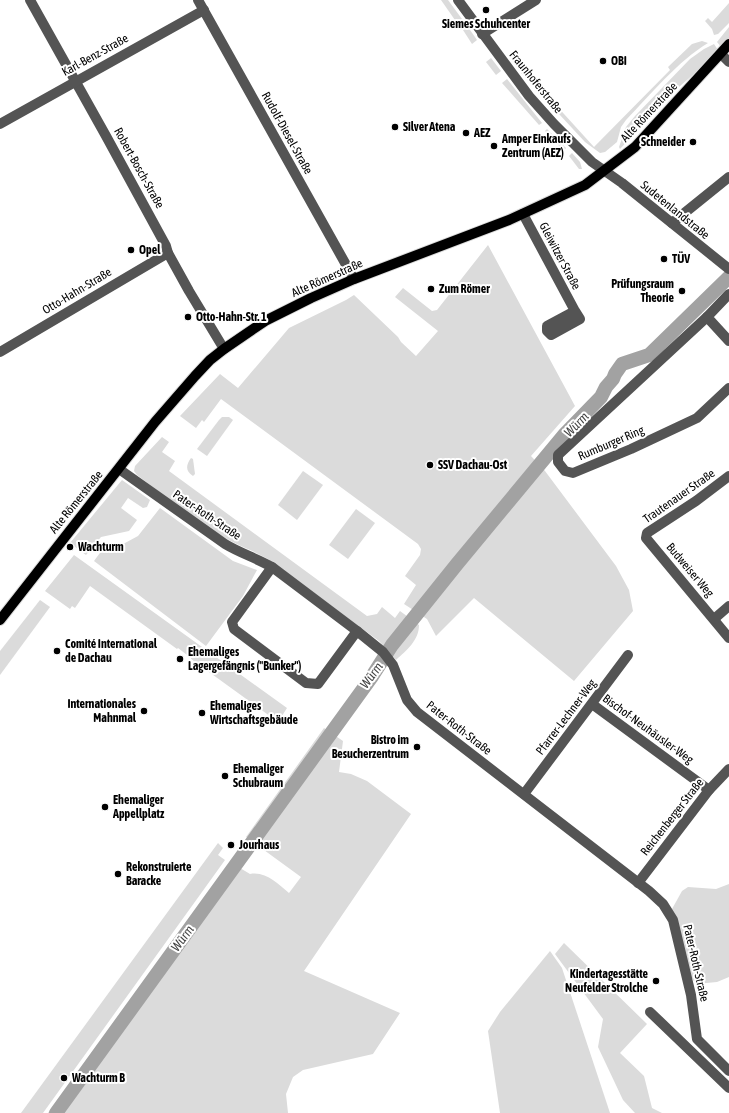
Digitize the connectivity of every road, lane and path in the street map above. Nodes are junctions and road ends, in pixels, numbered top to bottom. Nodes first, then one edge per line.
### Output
1 (30, 0) edge
2 (198, 0) edge
3 (458, 0) edge
4 (536, 0) edge
5 (204, 10) junction
6 (482, 34) junction
7 (729, 44) edge
8 (720, 54) junction
9 (729, 62) edge
10 (75, 81) junction
11 (0, 124) edge
12 (604, 171) junction
13 (729, 177) edge
14 (523, 214) junction
15 (672, 223) junction
16 (168, 252) junction
17 (727, 268) edge
18 (354, 279) junction
19 (729, 294) edge
20 (575, 310) dead end
21 (707, 317) junction
22 (729, 341) edge
23 (224, 349) junction
24 (0, 352) edge
25 (729, 388) edge
26 (119, 469) junction
27 (729, 476) edge
28 (646, 538) joint
29 (272, 567) junction
30 (729, 606) edge
31 (714, 619) junction
32 (0, 620) edge
33 (357, 631) junction
34 (729, 638) edge
35 (628, 655) dead end
36 (592, 704) junction
37 (729, 769) edge
38 (709, 790) junction
39 (524, 794) junction
40 (638, 883) junction
41 (650, 1012) dead end
42 (729, 1071) edge
43 (729, 1088) edge

1 - 10 street, Robert-Bosch-Straße
2 - 5 street, Rudolf-Diesel-Straße
3 - 6 street, Fraunhoferstraße
4 - 6 street
5 - 10 street, Karl-Benz-Straße
5 - 18 street, Rudolf-Diesel-Straße
6 - 12 street, Fraunhoferstraße
7 - 8 main road, Alte Römerstraße
8 - 9 street
8 - 12 main road, Alte Römerstraße
10 - 11 street, Karl-Benz-Straße
10 - 16 street, Robert-Bosch-Straße
12 - 14 main road, Alte Römerstraße
12 - 15 street, Sudetenlandstraße
13 - 15 street
14 - 18 main road, Alte Römerstraße
14 - 20 street, Gleiwitzer Straße
15 - 17 street, Sudetenlandstraße
16 - 23 street, Robert-Bosch-Straße
16 - 24 street, Otto-Hahn-Straße
18 - 23 main road, Alte Römerstraße
19 - 21 street, Rumburger Ring
21 - 22 street
21 - 25 street, Rumburger Ring
23 - 26 main road, Alte Römerstraße
26 - 29 street, Pater-Roth-Straße
26 - 32 main road, Alte Römerstraße
27 - 28 street, Trautenauer Straße
28 - 31 street, Budweiser Weg
29 - 33 street, Pater-Roth-Straße
29 - 33 street
30 - 31 street
31 - 34 street, Budweiser Weg
33 - 39 street, Pater-Roth-Straße
35 - 36 street, Pfarrer-Lechner-Weg
36 - 38 street, Bischof-Neuhäusler-Weg
36 - 39 street, Pfarrer-Lechner-Weg
37 - 38 street, Reichenberger Straße
38 - 40 street, Reichenberger Straße
39 - 40 street, Pater-Roth-Straße
40 - 42 street, Pater-Roth-Straße
41 - 43 street

